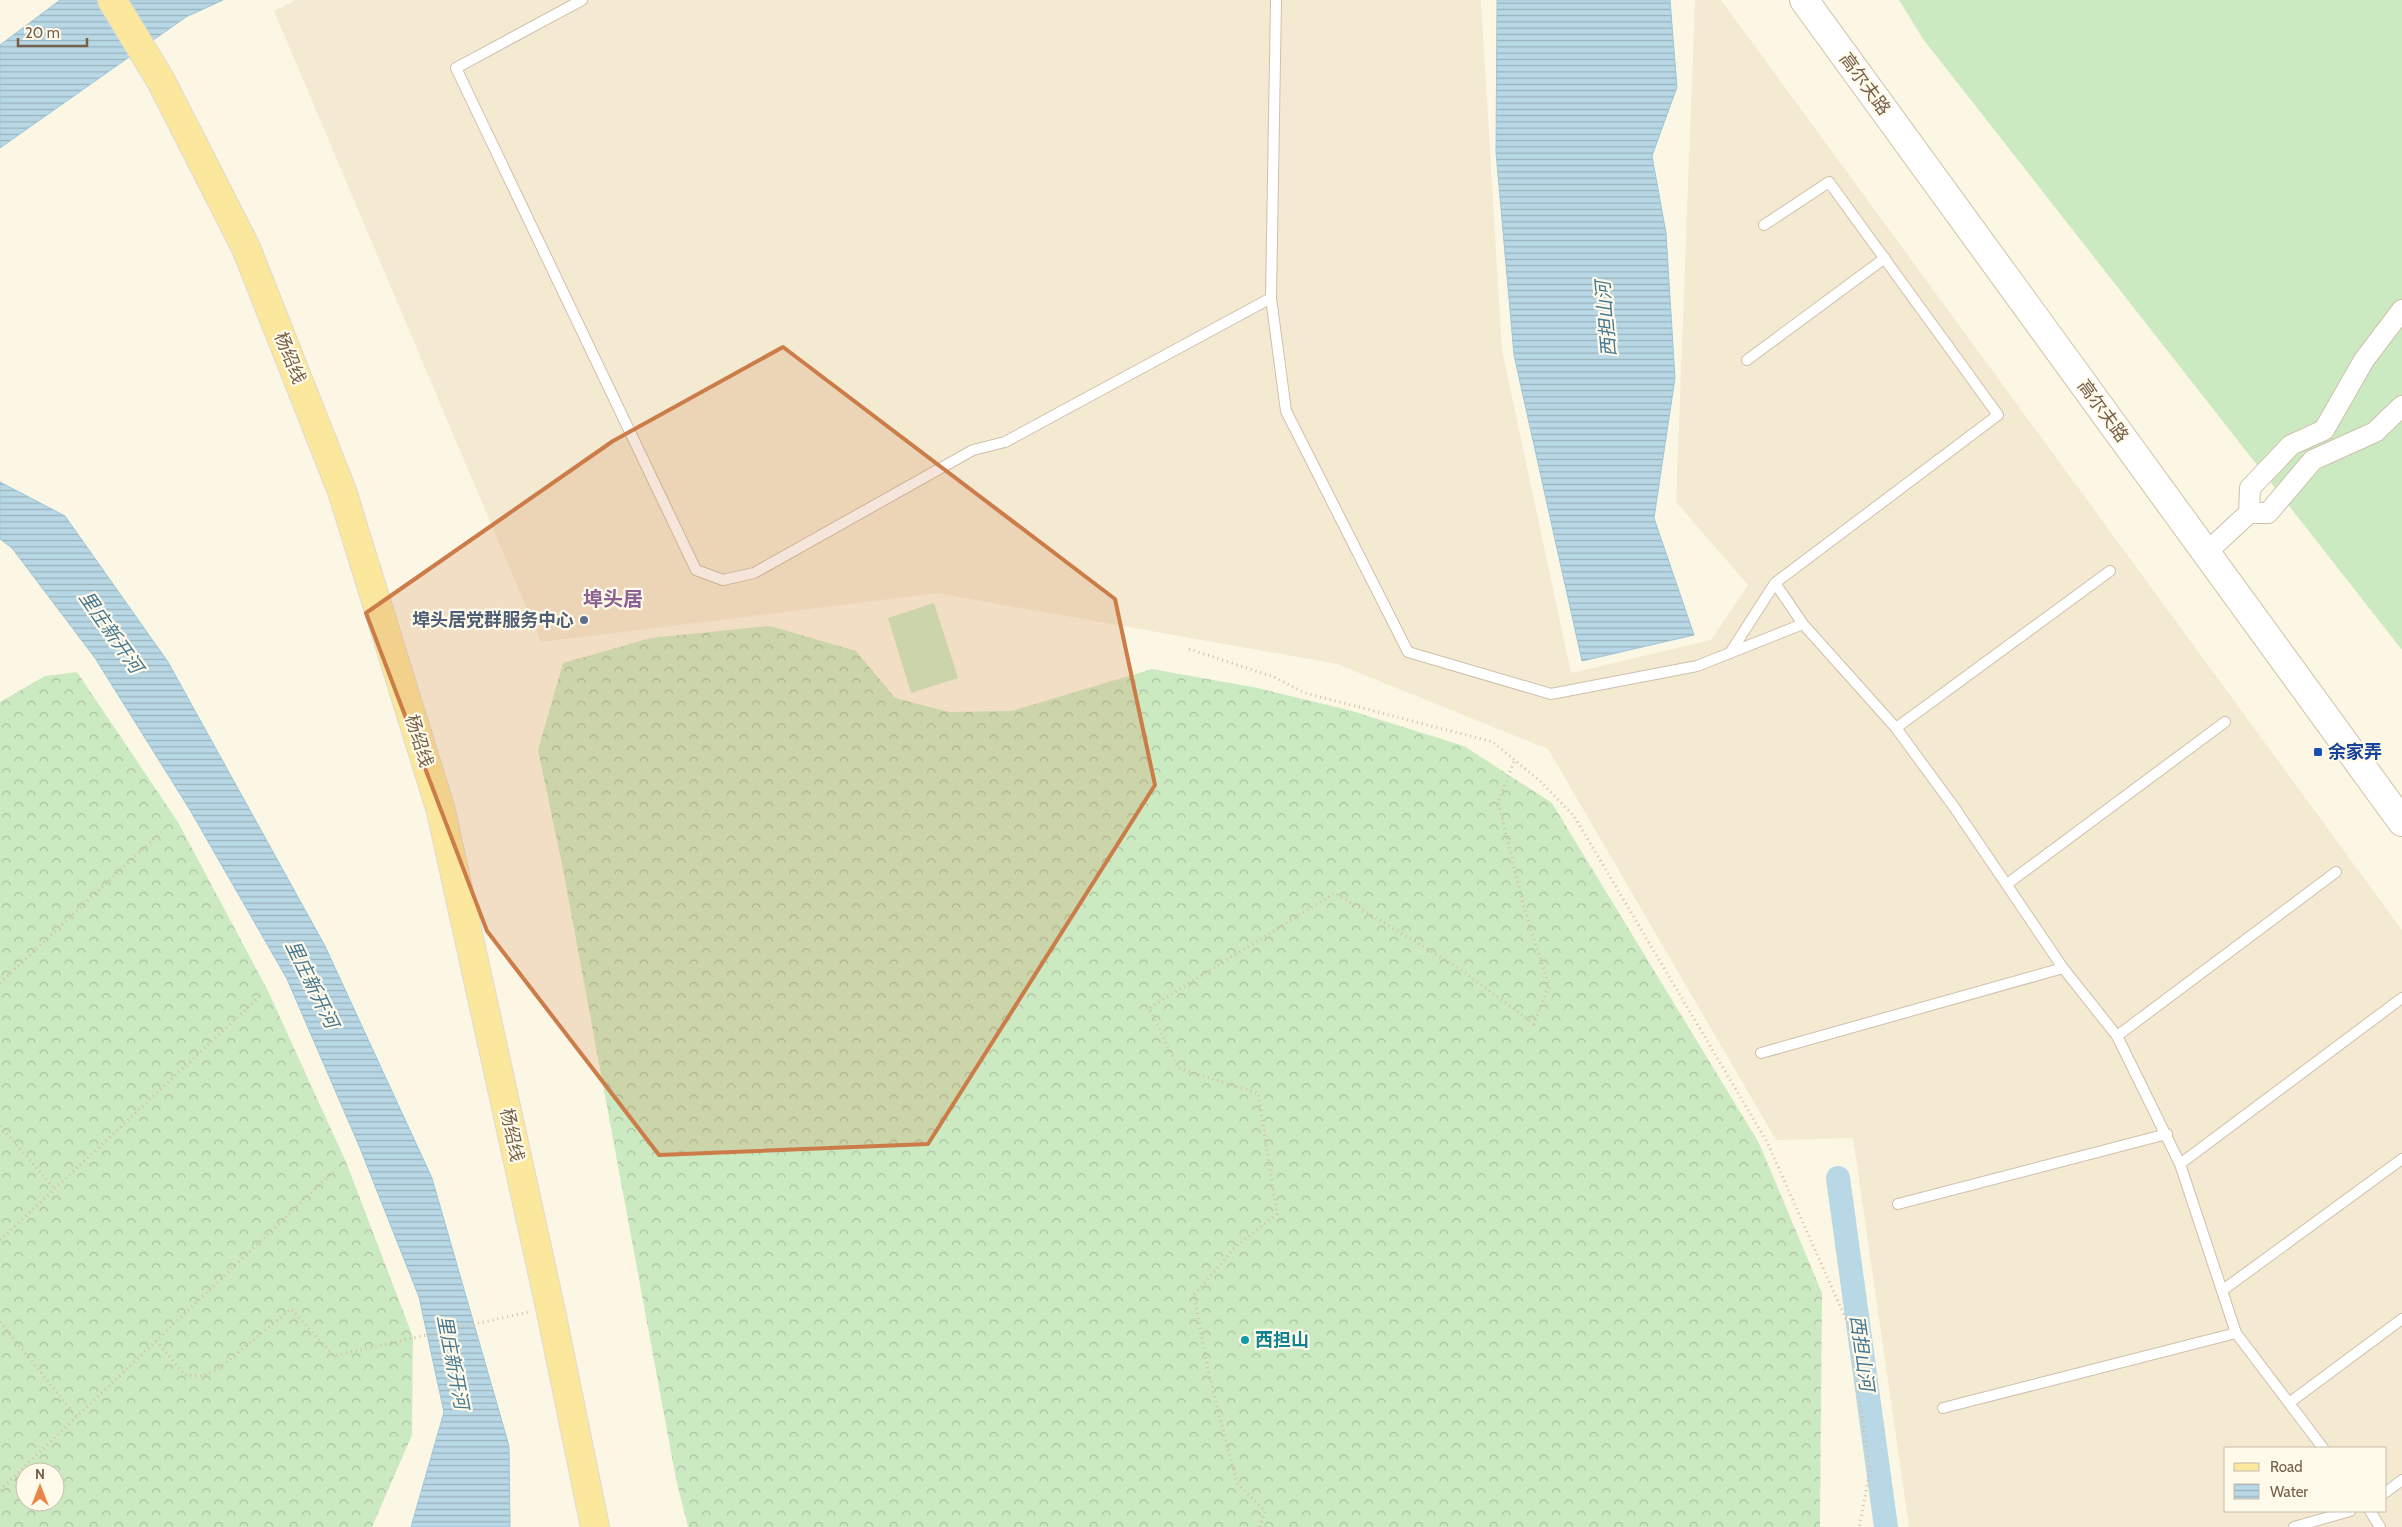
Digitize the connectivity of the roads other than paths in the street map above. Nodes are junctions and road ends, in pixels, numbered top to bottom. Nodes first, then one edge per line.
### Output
1 (112, 0) edge
2 (582, 0) edge
3 (1276, 0) edge
4 (1804, 0) edge
5 (1764, 225) dead end
6 (1885, 258) junction
7 (1271, 298) junction
8 (2402, 310) edge
9 (1747, 360) dead end
10 (2402, 406) edge
11 (2249, 513) junction
12 (2206, 553) junction
13 (2110, 571) dead end
14 (1775, 582) junction
15 (1803, 624) junction
16 (1730, 653) junction
17 (2225, 722) dead end
18 (1896, 728) junction
19 (2402, 822) edge
20 (2336, 872) dead end
21 (2008, 884) junction
22 (2063, 968) junction
23 (2402, 998) edge
24 (2117, 1036) junction
25 (1761, 1053) dead end
26 (2167, 1134) junction
27 (2402, 1158) edge
28 (2180, 1164) junction
29 (1898, 1204) dead end
30 (2223, 1290) junction
31 (2402, 1319) edge
32 (2236, 1333) junction
33 (2289, 1403) junction
34 (1943, 1408) dead end
35 (2322, 1447) edge
36 (2402, 1480) edge
37 (2387, 1491) edge
38 (2346, 1512) edge
39 (2371, 1512) edge
40 (595, 1527) edge
41 (2294, 1527) edge
42 (2380, 1527) edge

1 - 40 main road, 杨绍线
2 - 7 lane
3 - 7 lane
4 - 12 street, 高尔夫路
5 - 6 lane
6 - 9 lane
6 - 14 lane
7 - 16 lane
8 - 11 street
10 - 11 street
11 - 12 street
12 - 19 street, 高尔夫路
13 - 18 lane
14 - 15 lane
14 - 16 lane
15 - 16 lane
15 - 18 lane
17 - 21 lane
18 - 21 lane
20 - 24 lane
21 - 22 lane
22 - 24 lane
22 - 25 lane
23 - 28 lane
24 - 26 lane
26 - 28 lane
26 - 29 lane
27 - 30 lane
28 - 30 lane
30 - 32 lane
31 - 33 lane
32 - 33 lane
32 - 34 lane
33 - 35 lane
36 - 37 lane
38 - 41 lane
39 - 42 lane

